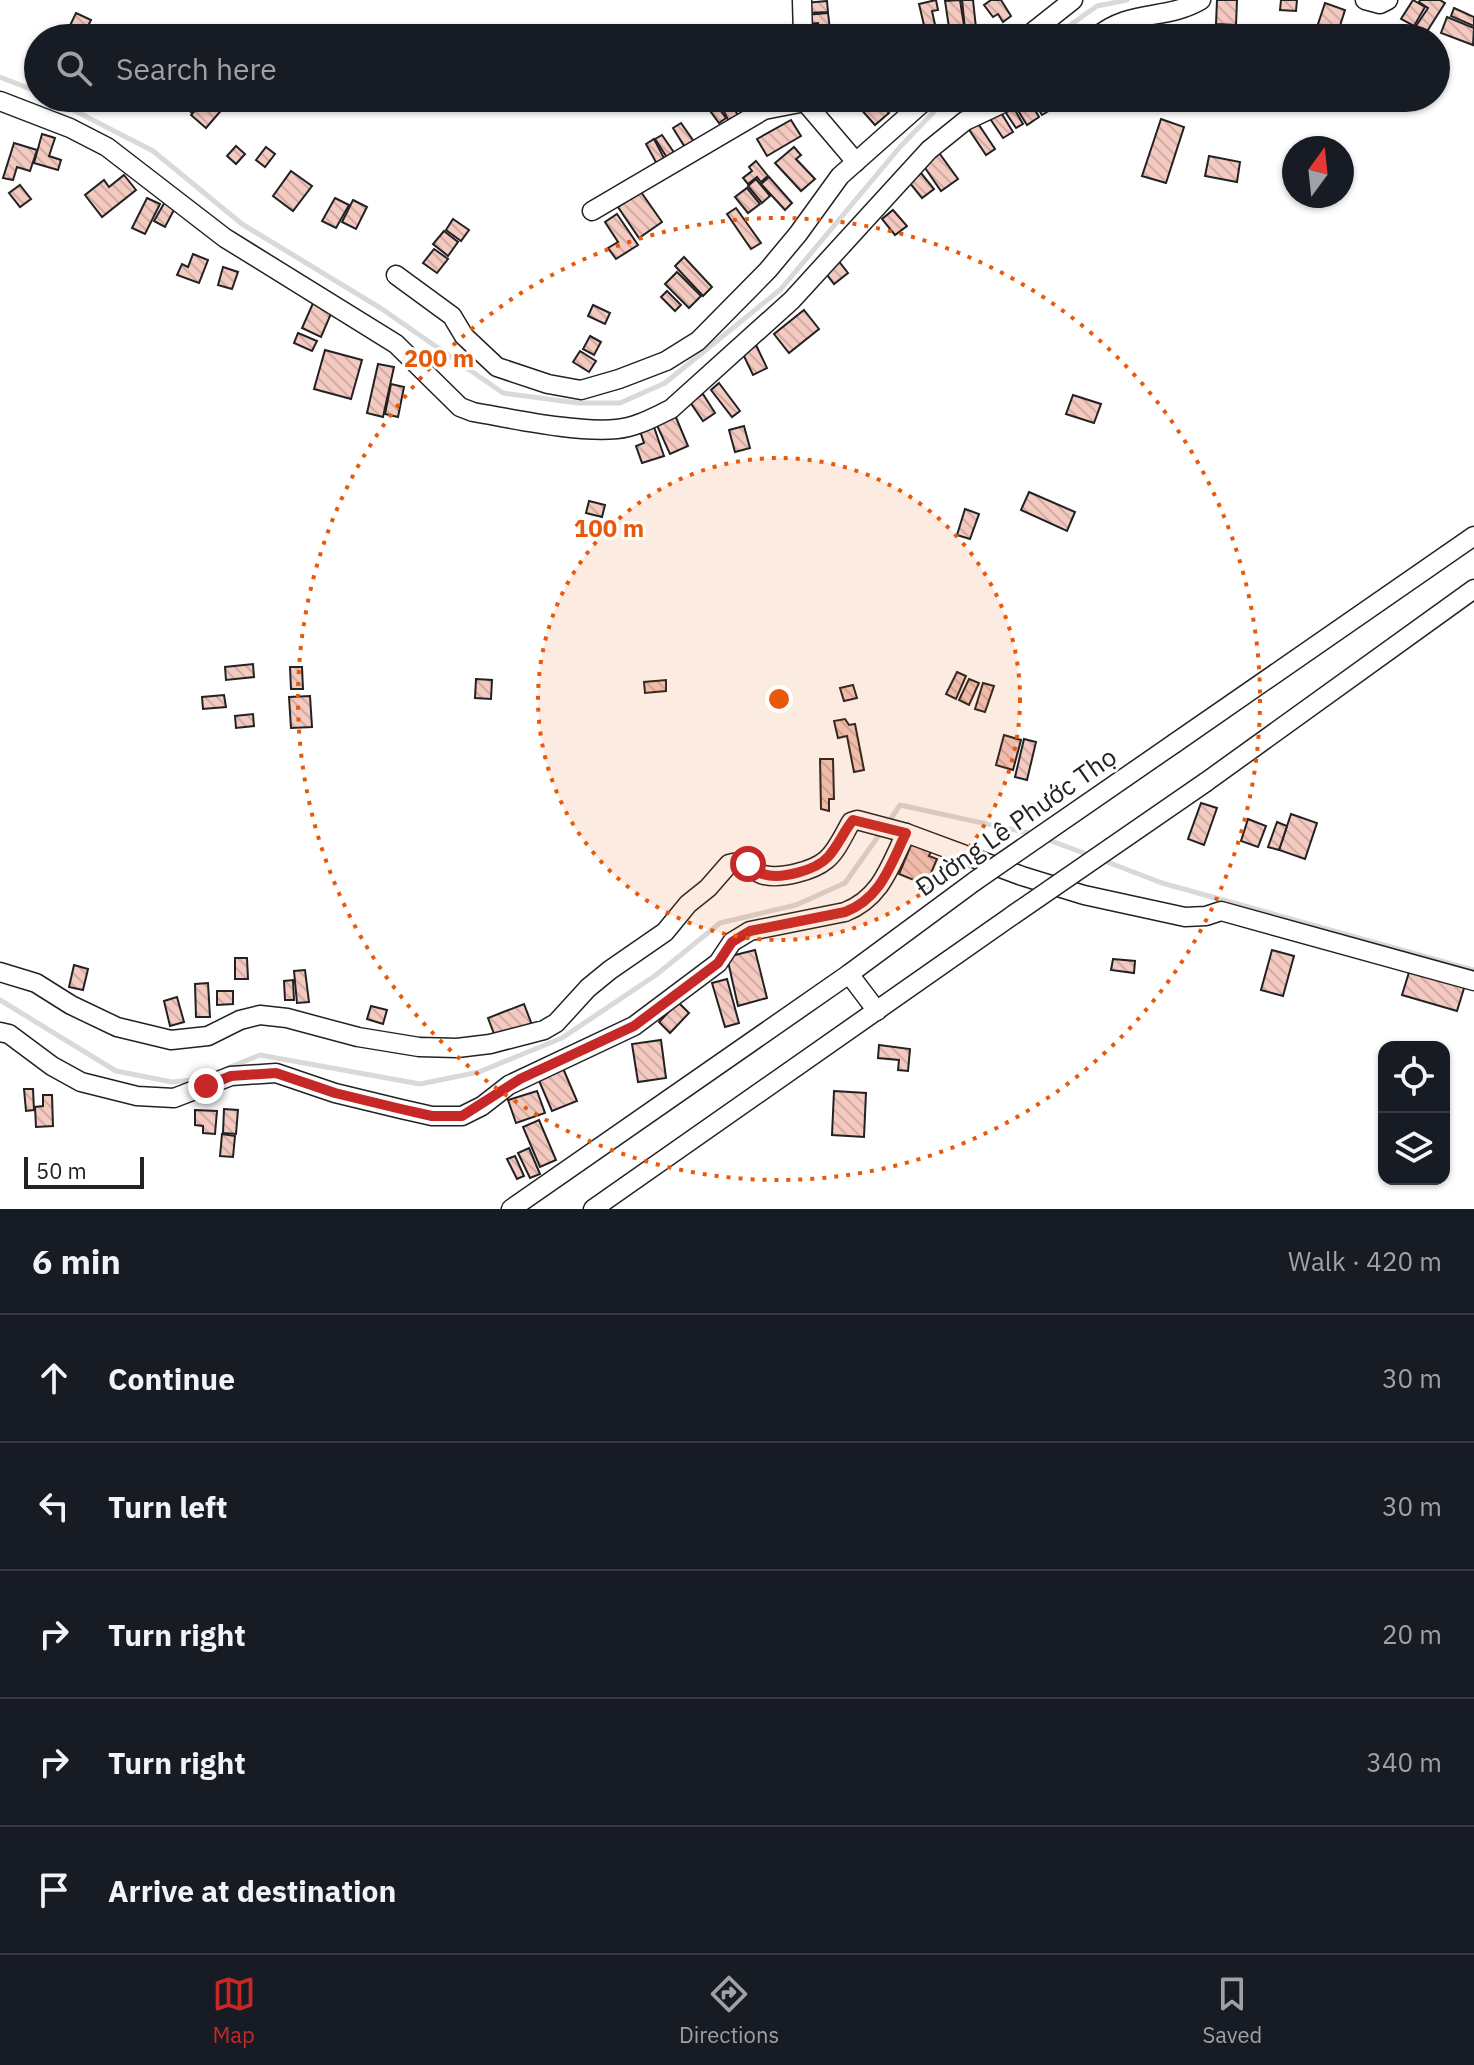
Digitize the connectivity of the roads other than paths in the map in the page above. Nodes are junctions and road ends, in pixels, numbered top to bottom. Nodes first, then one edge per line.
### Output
1 (802, 0) edge
2 (1073, 0) edge
3 (1201, 0) edge
4 (1365, 0) edge
5 (1388, 0) edge
6 (803, 24) edge
7 (1043, 24) edge
8 (1117, 24) edge
9 (0, 101) edge
10 (24, 110) edge
11 (29, 112) edge
12 (761, 112) edge
13 (815, 112) edge
14 (912, 112) edge
15 (984, 112) edge
16 (856, 162) junction
17 (592, 211) dead end
18 (396, 275) dead end
19 (1474, 536) edge
20 (1474, 589) edge
21 (901, 832) junction
22 (0, 972) edge
23 (849, 974) junction
24 (1474, 981) edge
25 (877, 1011) junction
26 (0, 1032) edge
27 (511, 1209) edge
28 (593, 1209) edge

1 - 6 street
2 - 7 street
3 - 8 street
4 - 5 street
9 - 10 street
11 - 15 street
12 - 17 street
13 - 16 street
14 - 16 street
16 - 18 street
19 - 23 street, Đường Lê Phước Thọ, bridge
20 - 25 street, bridge
21 - 22 street
21 - 24 street
21 - 26 street
23 - 25 street
23 - 27 street, Đường Lê Phước Thọ
25 - 28 street

